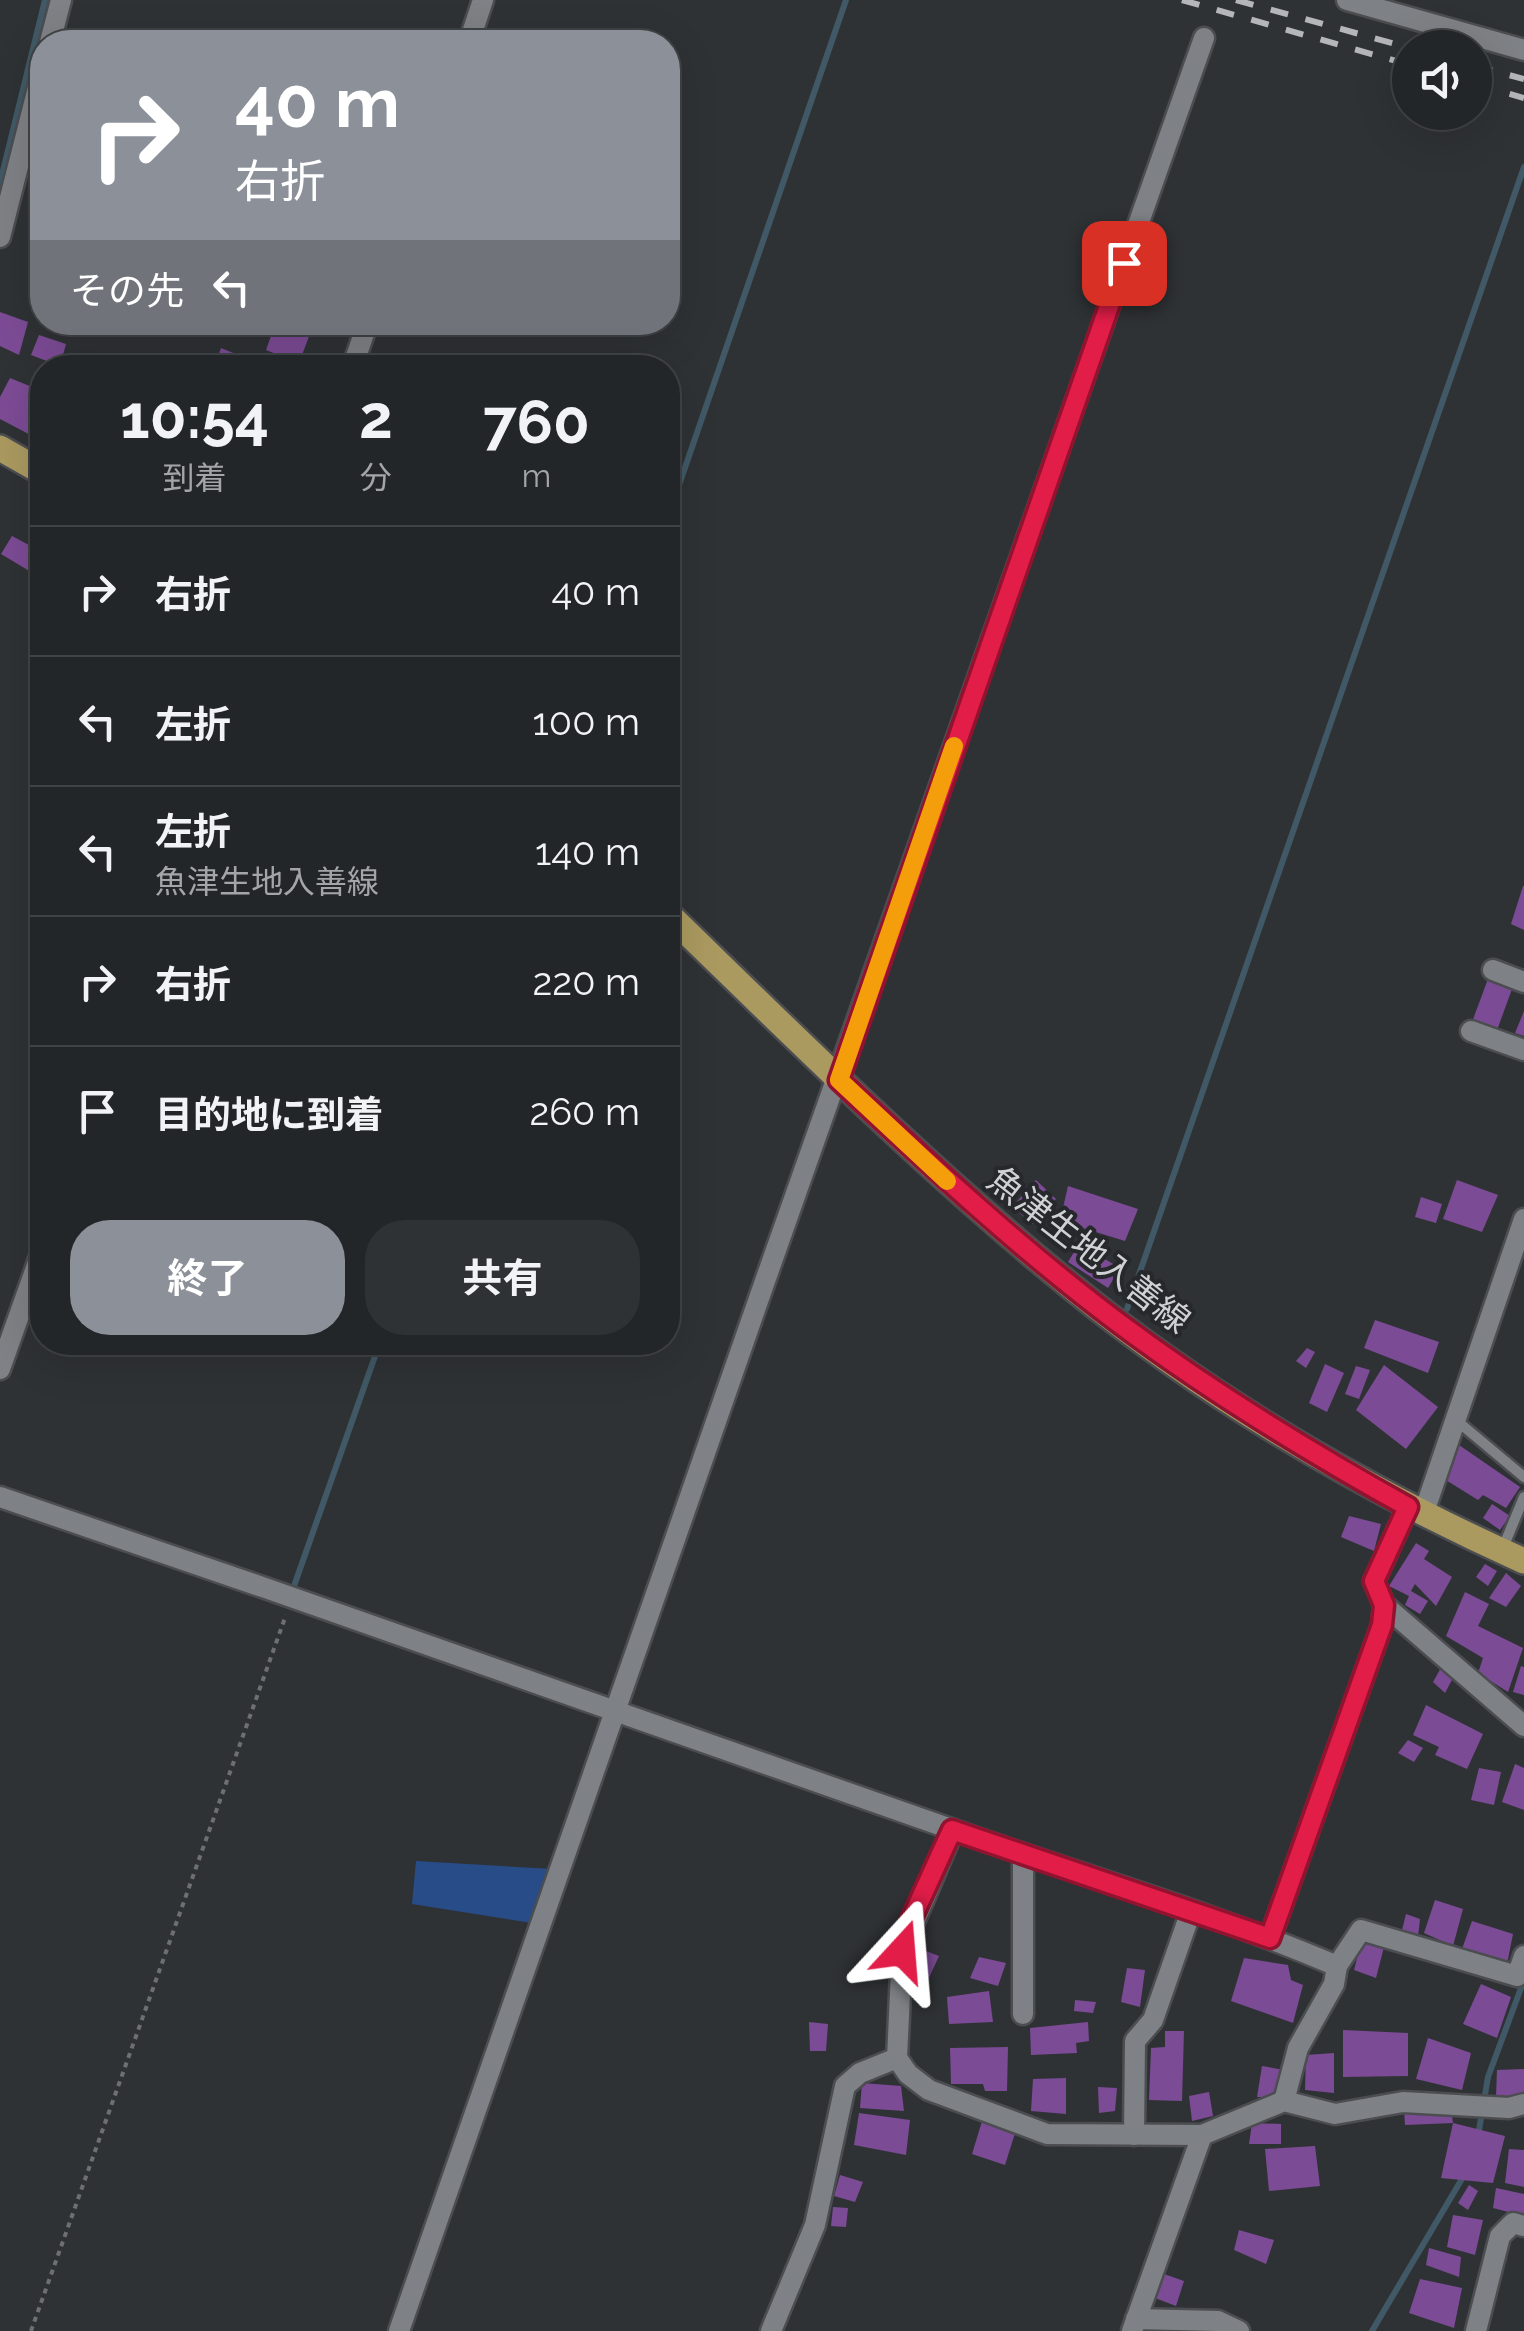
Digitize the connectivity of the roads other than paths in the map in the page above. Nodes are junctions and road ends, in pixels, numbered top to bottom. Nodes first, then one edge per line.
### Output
1 (61, 0) edge
2 (483, 0) edge
3 (1347, 0) edge
4 (53, 30) edge
5 (473, 30) edge
6 (1204, 38) dead end
7 (1524, 50) edge
8 (30, 119) edge
9 (0, 237) edge
10 (0, 448) edge
11 (30, 465) edge
12 (680, 926) edge
13 (1492, 970) dead end
14 (1524, 982) edge
15 (1471, 1031) dead end
16 (1524, 1050) edge
17 (839, 1080) junction
18 (1524, 1219) edge
19 (30, 1285) edge
20 (0, 1369) edge
21 (1456, 1420) junction
22 (1524, 1477) edge
23 (0, 1497) edge
24 (1524, 1497) edge
25 (1416, 1511) junction
26 (1513, 1556) edge
27 (1384, 1605) junction
28 (614, 1706) junction
29 (1524, 1726) edge
30 (952, 1830) junction
31 (1023, 1854) junction
32 (1192, 1911) junction
33 (1270, 1938) junction
34 (1524, 1956) edge
35 (1336, 1966) junction
36 (1023, 2014) dead end
37 (897, 2058) junction
38 (1284, 2101) junction
39 (1524, 2104) edge
40 (1134, 2135) junction
41 (1202, 2135) junction
42 (1524, 2226) edge
43 (1134, 2325) edge
44 (400, 2331) edge
45 (771, 2331) edge
46 (1238, 2331) edge
47 (1476, 2331) edge

1 - 4 street
2 - 5 street
3 - 7 street
6 - 17 street
8 - 9 street
10 - 11 main road
12 - 17 main road, 魚津生地入善線
13 - 14 street
15 - 16 street
17 - 25 main road, 魚津生地入善線
17 - 28 street
18 - 21 street
19 - 20 street
21 - 22 lane
21 - 25 street
23 - 28 street
24 - 26 lane
25 - 26 main road, 魚津生地入善線
25 - 27 street
27 - 29 street
27 - 33 street
28 - 30 street
28 - 44 street
30 - 31 street
30 - 37 street
31 - 32 street
31 - 36 street
32 - 33 street
32 - 40 street
33 - 35 street
34 - 35 street
35 - 38 street
37 - 40 street
37 - 45 street
38 - 39 street
38 - 41 street
40 - 41 street
41 - 43 street
42 - 47 street
43 - 46 street

